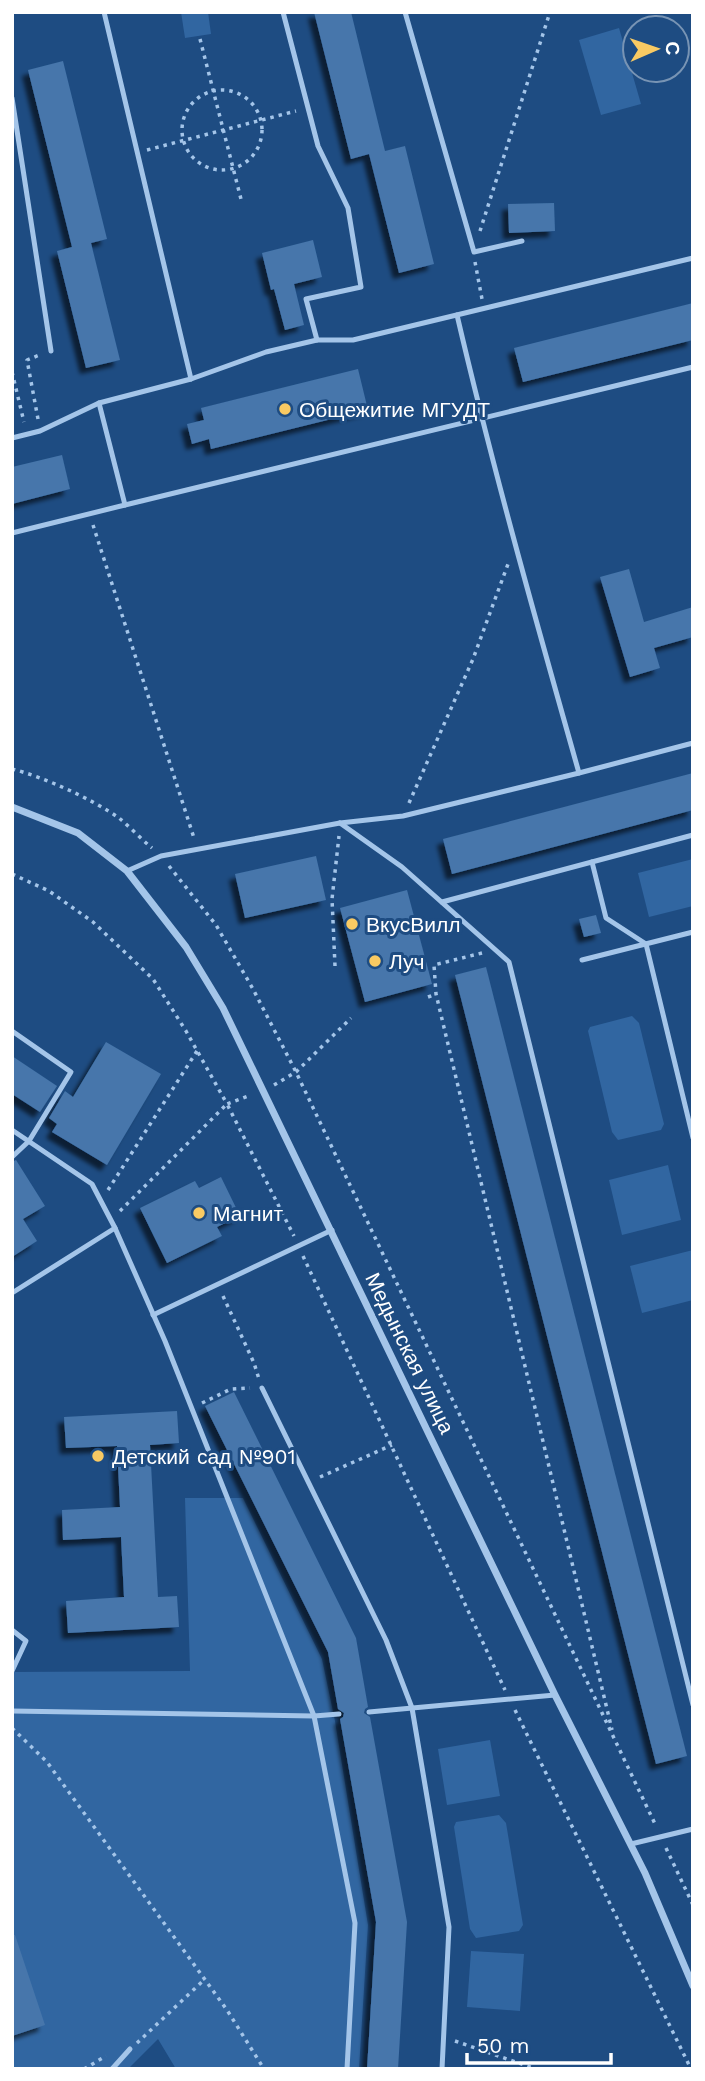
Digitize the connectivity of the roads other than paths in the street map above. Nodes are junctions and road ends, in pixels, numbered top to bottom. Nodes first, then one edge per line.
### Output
1 (104, 12) edge
2 (283, 12) edge
3 (405, 12) edge
4 (12, 98) edge
5 (522, 241) dead end
6 (693, 258) edge
7 (457, 314) junction
8 (317, 340) junction
9 (51, 351) road end
10 (693, 367) edge
11 (191, 379) junction
12 (99, 403) junction
13 (481, 419) junction
14 (12, 438) edge
15 (125, 505) junction
16 (12, 533) edge
17 (693, 743) edge
18 (579, 773) junction
19 (12, 807) edge
20 (340, 823) junction
21 (693, 835) edge
22 (592, 862) junction
23 (127, 872) junction
24 (442, 902) junction
25 (693, 932) edge
26 (646, 944) junction
27 (582, 960) dead end
28 (12, 1031) edge
29 (12, 1130) edge
30 (693, 1138) edge
31 (29, 1141) junction
32 (12, 1157) edge
33 (115, 1228) junction
34 (332, 1230) junction
35 (12, 1293) edge
36 (153, 1315) junction
37 (262, 1388) road end
38 (12, 1630) edge
39 (12, 1671) edge
40 (555, 1695) junction
41 (693, 1705) edge
42 (412, 1708) junction
43 (12, 1711) edge
44 (369, 1712) dead end
45 (339, 1714) dead end
46 (314, 1716) junction
47 (693, 1829) edge
48 (631, 1844) junction
49 (693, 1986) edge
50 (130, 2049) road end
51 (112, 2069) edge
52 (347, 2069) edge
53 (442, 2069) edge

1 - 11 lane
2 - 8 lane
3 - 5 lane
4 - 9 lane
6 - 7 lane
7 - 8 lane
7 - 13 lane
8 - 11 lane
10 - 13 lane
11 - 12 lane
12 - 14 lane
12 - 15 lane
13 - 15 lane
13 - 18 lane
15 - 16 lane
17 - 18 lane
18 - 20 lane
19 - 23 street, Медынская улица
20 - 23 lane
20 - 24 lane
21 - 22 lane
22 - 24 lane
22 - 26 lane
23 - 34 street, Медынская улица
24 - 41 lane
25 - 26 lane
26 - 27 lane
26 - 30 lane
28 - 31 lane
29 - 31 lane
31 - 32 lane
31 - 33 lane
33 - 35 lane
33 - 36 lane
34 - 36 lane
34 - 40 street, Медынская улица
36 - 46 lane
37 - 42 lane
38 - 39 lane
40 - 42 lane
40 - 48 street, Медынская улица
42 - 44 lane
42 - 53 lane
43 - 46 lane
45 - 46 lane
46 - 52 lane
47 - 48 lane
48 - 49 street, Медынская улица
50 - 51 lane

